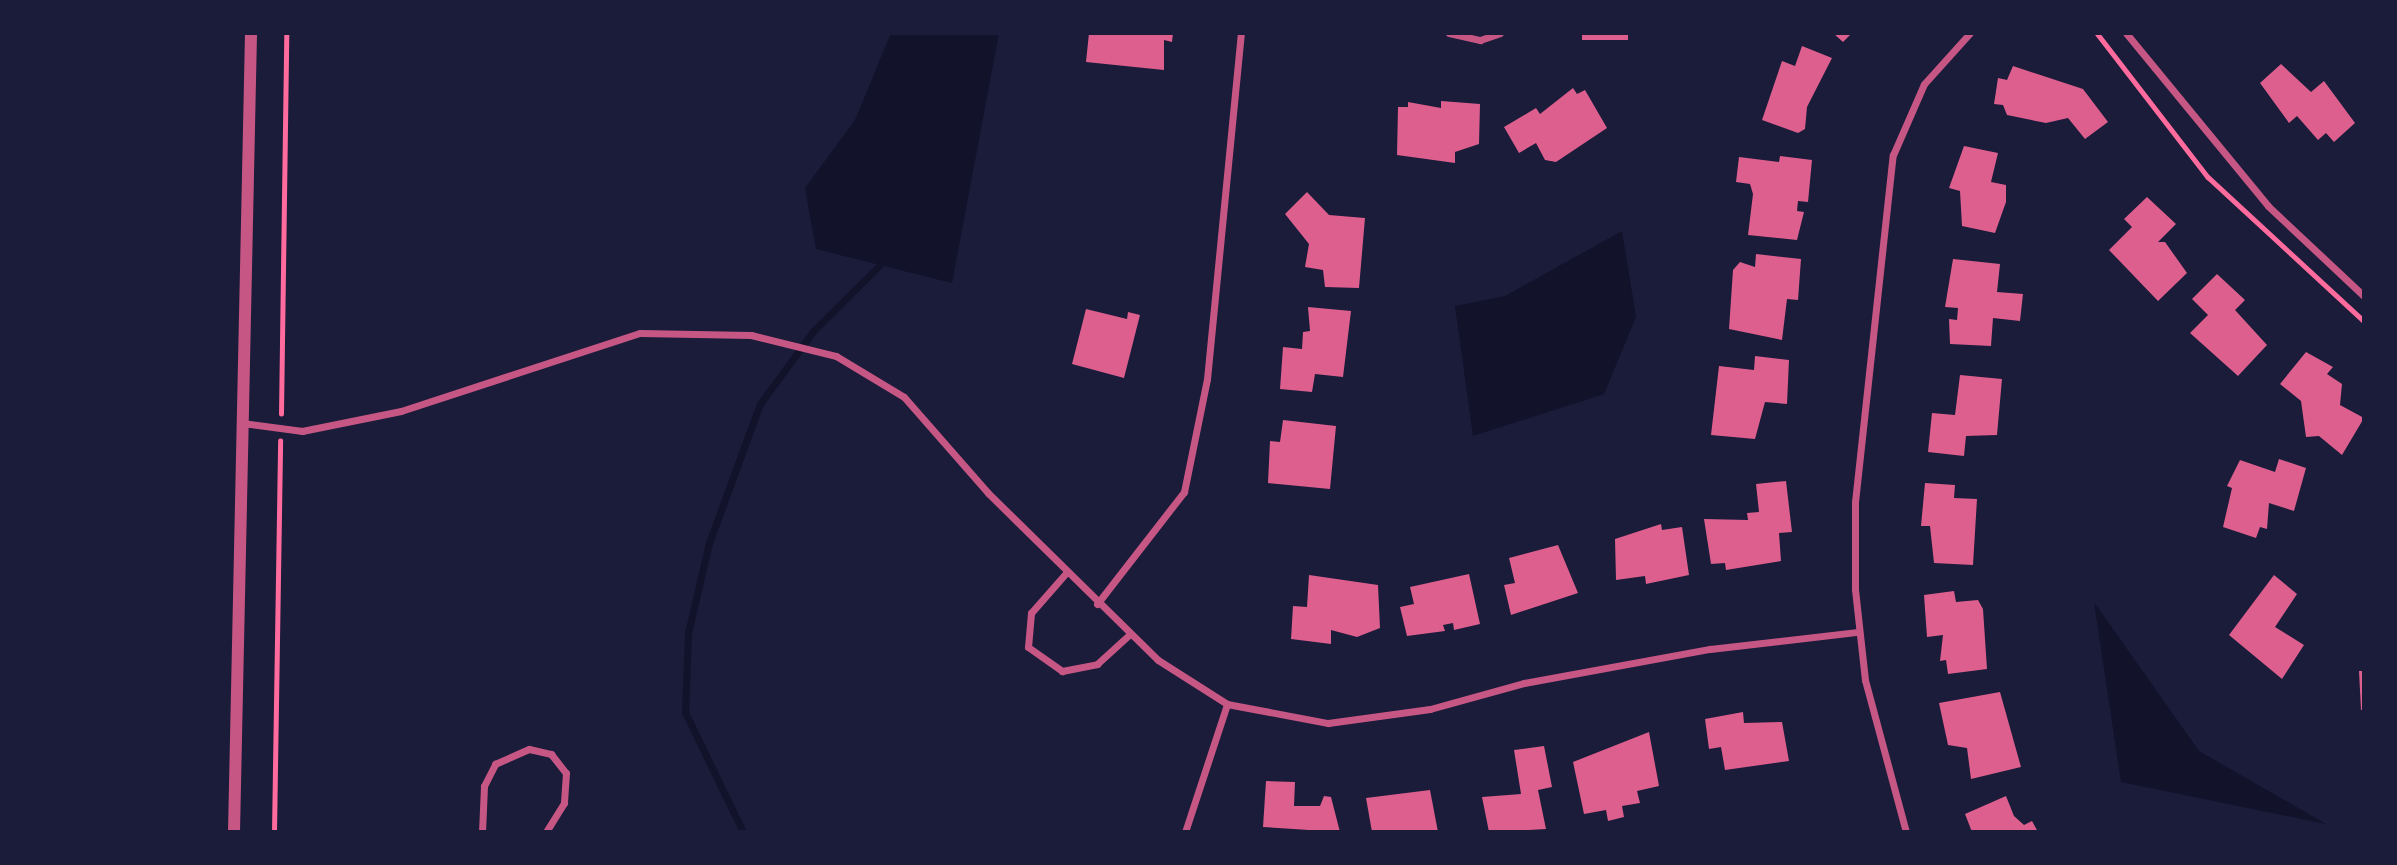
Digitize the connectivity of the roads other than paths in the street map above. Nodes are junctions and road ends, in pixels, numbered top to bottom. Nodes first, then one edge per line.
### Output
1 (251, 33) edge
2 (1241, 33) edge
3 (1449, 33) edge
4 (1500, 33) edge
5 (1970, 33) edge
6 (2126, 33) edge
7 (2364, 296) edge
8 (242, 423) junction
9 (1066, 573) junction
10 (1097, 604) junction
11 (1858, 632) junction
12 (1130, 634) junction
13 (1227, 704) junction
14 (234, 832) edge
15 (482, 832) edge
16 (546, 832) edge
17 (1185, 832) edge
18 (1906, 832) edge

1 - 8 street
2 - 10 street
3 - 4 street
5 - 11 street
6 - 7 street
8 - 9 street
8 - 14 street
9 - 10 street
9 - 12 street
10 - 12 street
11 - 13 street
11 - 18 street
12 - 13 street
13 - 17 street
15 - 16 street

